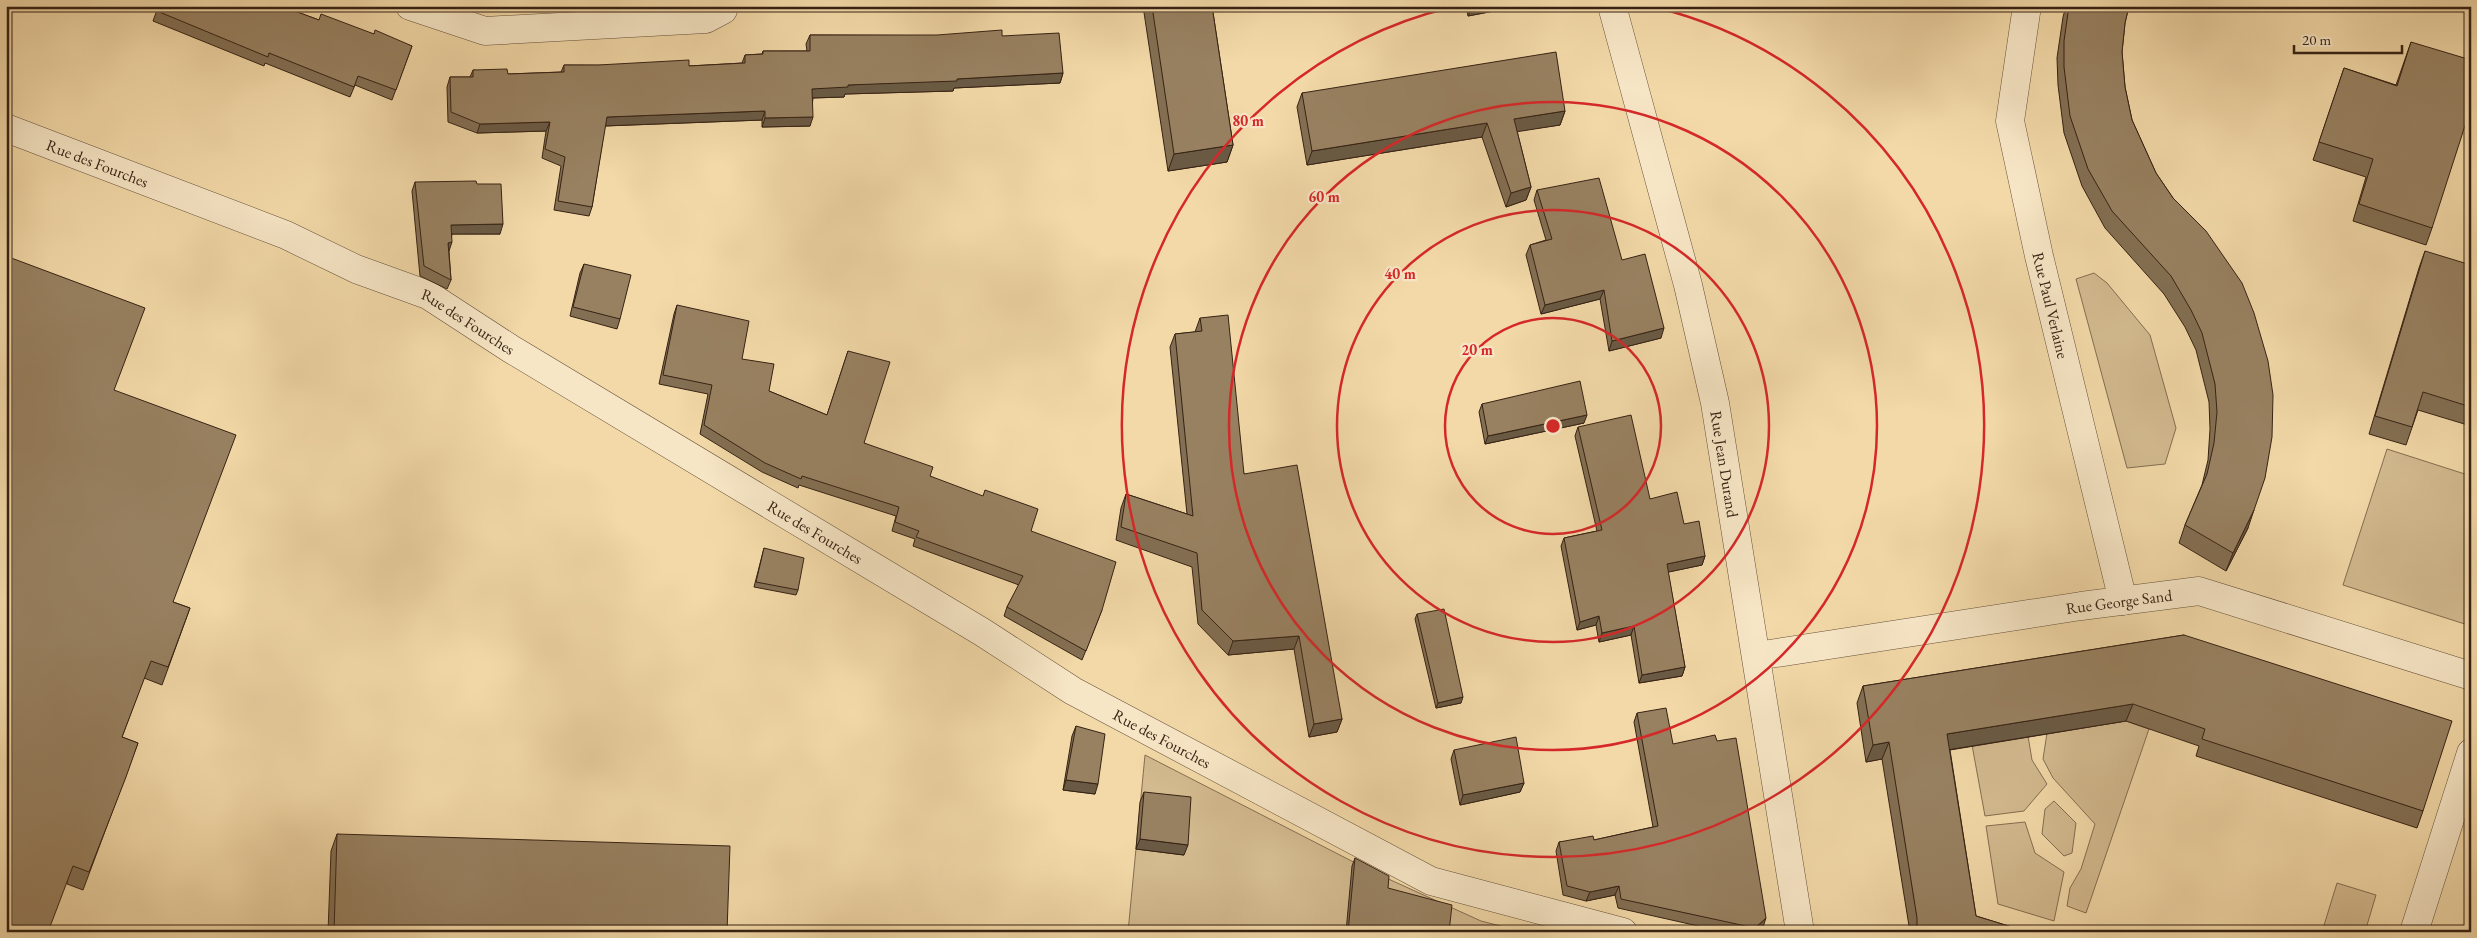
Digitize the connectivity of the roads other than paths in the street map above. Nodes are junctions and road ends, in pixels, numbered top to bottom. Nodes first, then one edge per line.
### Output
1 (410, 6) edge
2 (1612, 6) edge
3 (2026, 6) edge
4 (725, 8) edge
5 (6, 128) edge
6 (2123, 601) junction
7 (1757, 656) junction
8 (2471, 676) edge
9 (2471, 753) edge
10 (1623, 932) edge
11 (1800, 932) edge
12 (2414, 932) edge

1 - 4 street
2 - 7 street, Rue Jean Durand
3 - 6 street, Rue Paul Verlaine
5 - 10 street, Rue des Fourches
6 - 7 street, Rue George Sand
6 - 8 street, Rue George Sand
7 - 11 street, Rue Jean Durand
9 - 12 street

